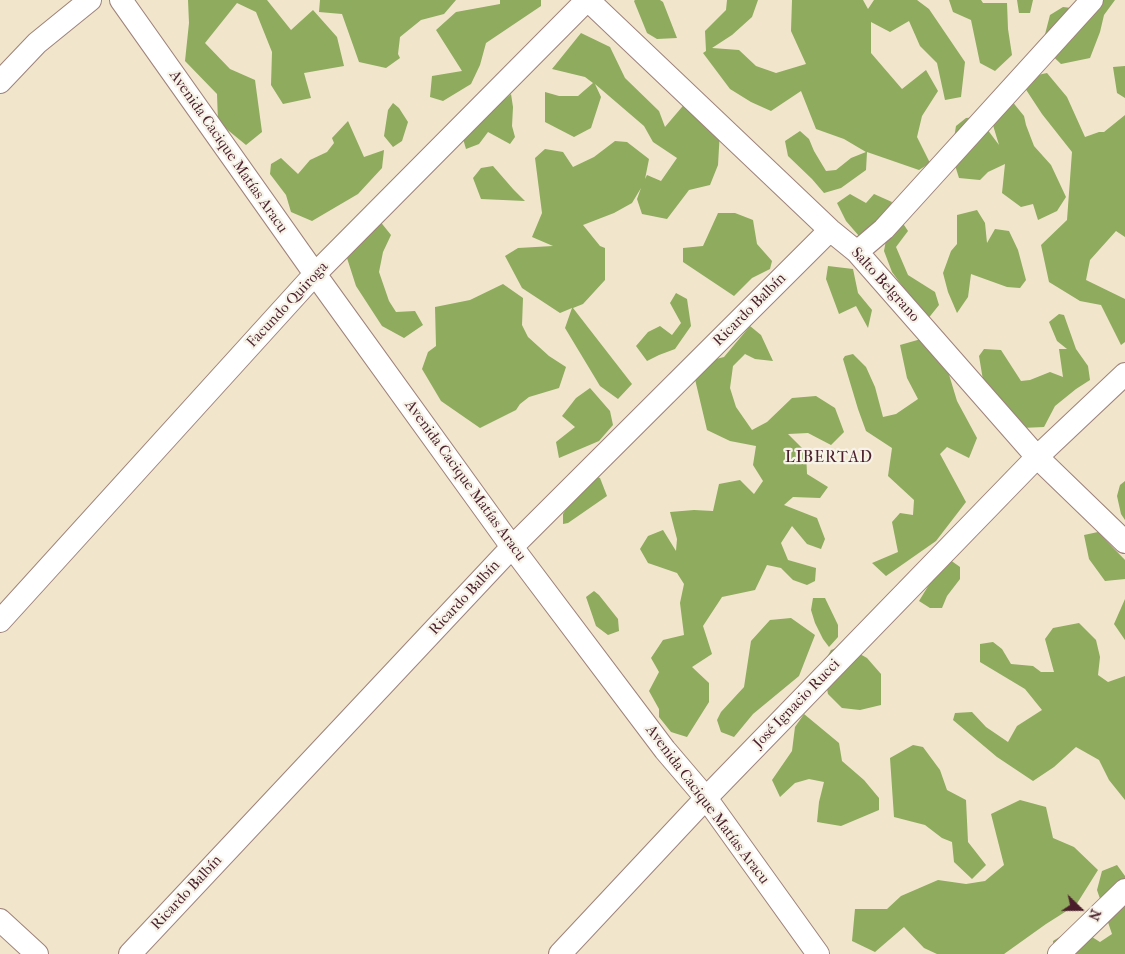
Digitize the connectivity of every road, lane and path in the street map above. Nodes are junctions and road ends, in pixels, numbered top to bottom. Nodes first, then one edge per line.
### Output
1 (90, 0) edge
2 (121, 0) edge
3 (587, 0) edge
4 (1092, 0) edge
5 (0, 82) edge
6 (830, 230) junction
7 (857, 252) junction
8 (315, 274) junction
9 (1125, 374) edge
10 (1037, 457) junction
11 (1125, 542) edge
12 (512, 547) junction
13 (0, 620) edge
14 (706, 798) junction
15 (1125, 890) edge
16 (0, 920) edge
17 (37, 954) edge
18 (130, 954) edge
19 (560, 954) edge
20 (818, 954) edge
21 (1059, 954) edge

1 - 5 street
2 - 8 street, Avenida Cacique Matías Aracu
3 - 6 street, Salto Belgrano
3 - 8 street, Facundo Quiroga
4 - 7 street
6 - 7 street, Salto Belgrano
6 - 12 street, Ricardo Balbín
7 - 10 street, Salto Belgrano
8 - 12 street, Avenida Cacique Matías Aracu
8 - 13 street, Facundo Quiroga
9 - 10 street, José Ignacio Rucci
10 - 11 street, Salto Belgrano
10 - 14 street, José Ignacio Rucci
12 - 14 street, Avenida Cacique Matías Aracu
12 - 18 street, Ricardo Balbín
14 - 19 street, José Ignacio Rucci
14 - 20 street, Avenida Cacique Matías Aracu
15 - 21 street
16 - 17 street

